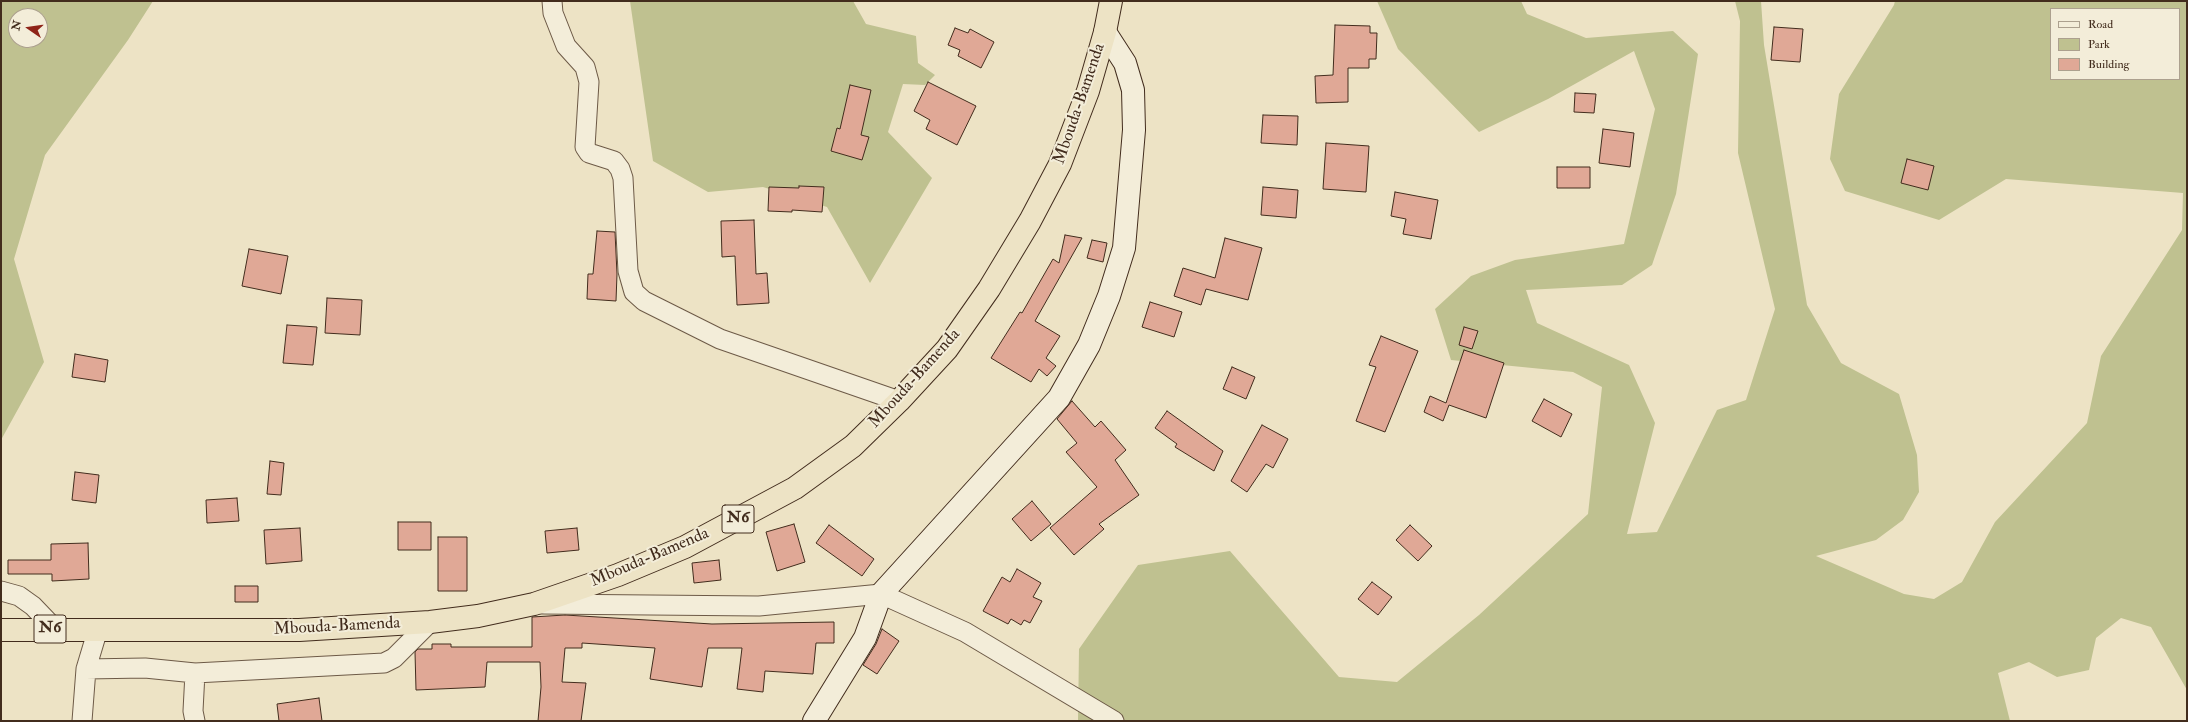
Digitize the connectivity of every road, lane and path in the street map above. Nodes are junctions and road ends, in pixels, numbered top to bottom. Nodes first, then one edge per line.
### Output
1 (552, 1) edge
2 (1111, 1) edge
3 (1105, 32) junction
4 (899, 401) junction
5 (1, 591) edge
6 (881, 594) junction
7 (534, 604) junction
8 (430, 622) junction
9 (55, 629) junction
10 (98, 629) junction
11 (1, 630) edge
12 (86, 669) junction
13 (195, 673) junction
14 (82, 721) edge
15 (195, 721) edge
16 (814, 721) edge
17 (1114, 721) edge

1 - 4 street
2 - 3 highway, Mbouda-Bamenda / N6
3 - 4 highway, Mbouda-Bamenda / N6
3 - 6 street
4 - 7 highway, Mbouda-Bamenda / N6
5 - 9 street
6 - 7 street
6 - 16 street
6 - 17 street
7 - 8 highway, Mbouda-Bamenda / N6
8 - 10 highway, Mbouda-Bamenda / N6
8 - 13 street
9 - 10 highway, Mbouda-Bamenda / N6
9 - 11 highway, Mbouda-Bamenda / N6
10 - 12 street
12 - 13 street
12 - 14 street
13 - 15 street

